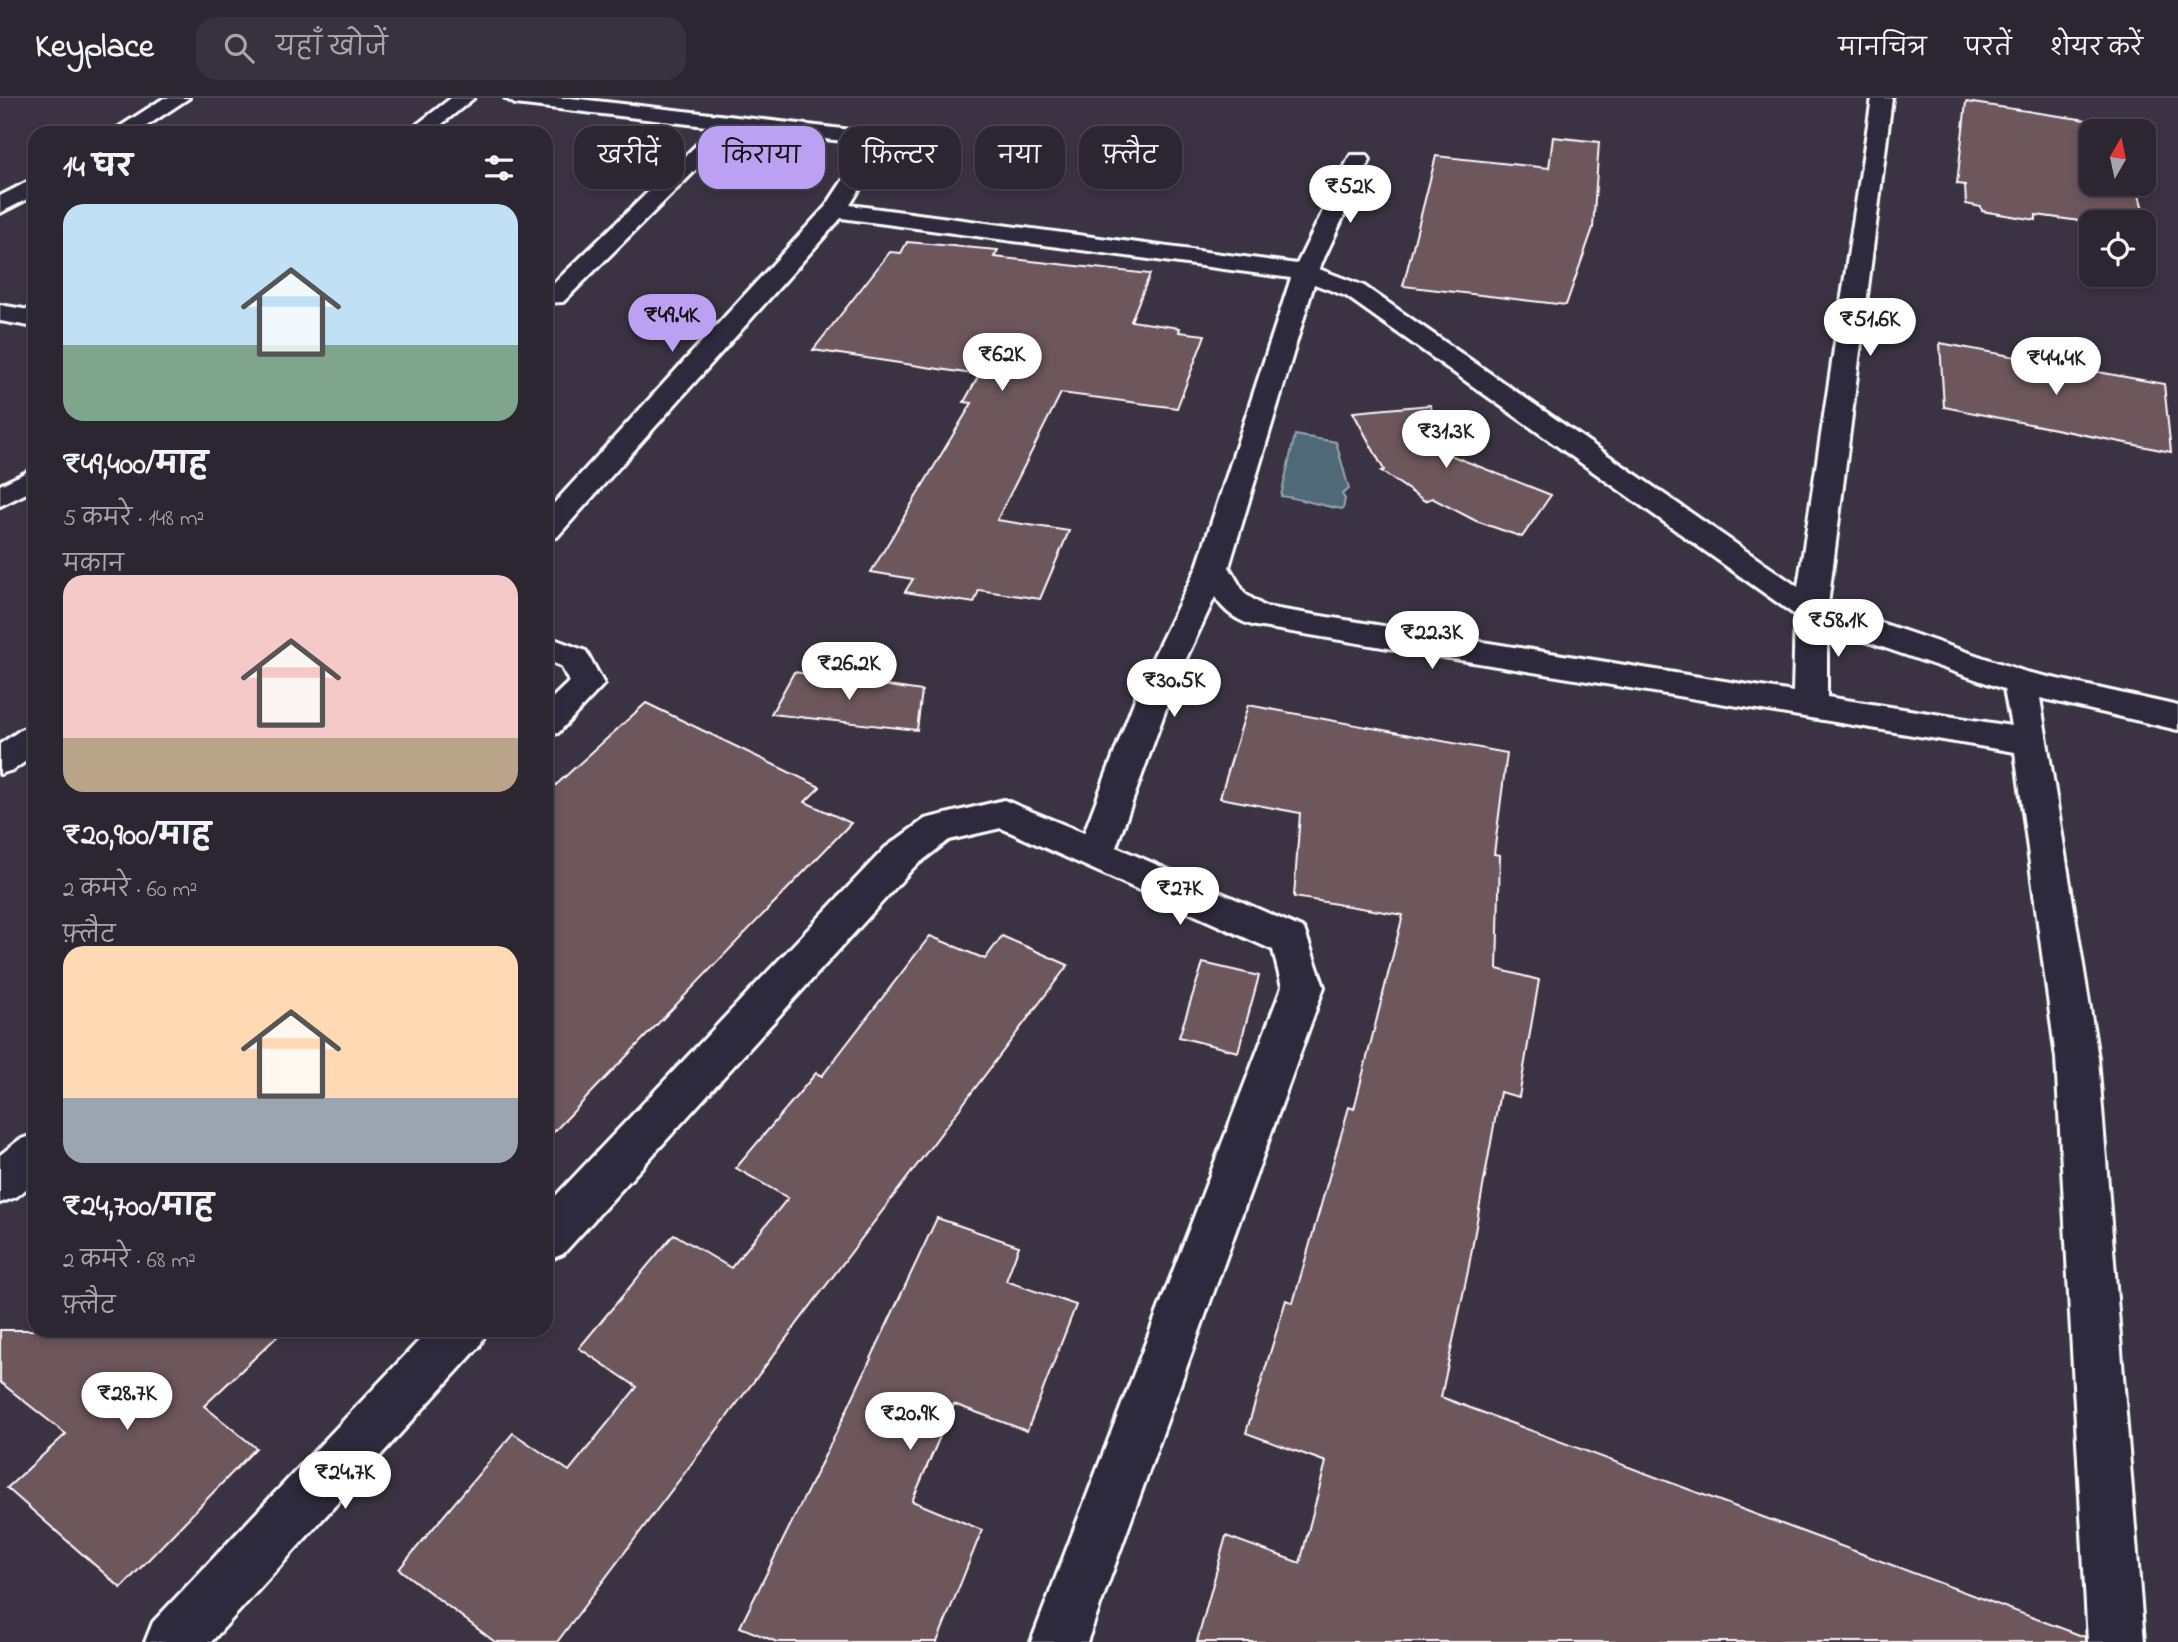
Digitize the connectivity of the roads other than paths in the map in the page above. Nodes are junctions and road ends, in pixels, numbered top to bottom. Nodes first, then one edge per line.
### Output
1 (179, 98) edge
2 (464, 98) edge
3 (515, 98) edge
4 (1882, 98) edge
5 (730, 124) junction
6 (133, 126) edge
7 (426, 126) edge
8 (1359, 160) dead end
9 (28, 189) edge
10 (0, 206) edge
11 (835, 210) junction
12 (1305, 272) junction
13 (554, 297) dead end
14 (0, 313) edge
15 (28, 318) edge
16 (28, 482) edge
17 (0, 497) edge
18 (553, 522) edge
19 (1213, 567) junction
20 (1811, 611) junction
21 (553, 650) edge
22 (2020, 682) junction
23 (1810, 706) junction
24 (553, 717) edge
25 (2178, 718) edge
26 (2031, 742) junction
27 (28, 743) edge
28 (0, 761) edge
29 (1096, 854) junction
30 (28, 1160) edge
31 (0, 1183) edge
32 (553, 1231) edge
33 (456, 1337) edge
34 (173, 1642) edge
35 (1059, 1642) edge
36 (2116, 1642) edge

1 - 6 street
2 - 7 street
3 - 5 street
4 - 20 street
5 - 11 street
5 - 13 street
8 - 12 street
9 - 10 street
11 - 12 street
11 - 18 street
12 - 19 street
12 - 20 street
14 - 15 street
16 - 17 street
19 - 23 street
19 - 29 street
20 - 22 street
20 - 23 street
21 - 24 street
22 - 25 street
22 - 26 street
23 - 26 street
26 - 36 street
27 - 28 street
29 - 32 street
29 - 35 street
30 - 31 street
33 - 34 street

